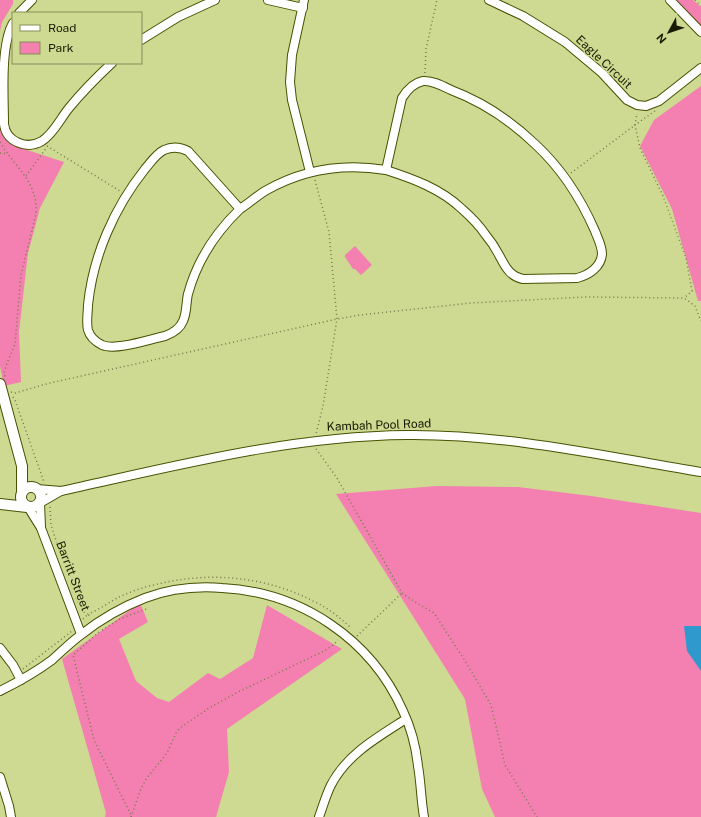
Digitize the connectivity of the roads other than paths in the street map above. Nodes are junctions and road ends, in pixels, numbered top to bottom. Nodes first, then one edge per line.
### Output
1 (32, 0) edge
2 (215, 0) edge
3 (268, 0) edge
4 (488, 0) edge
5 (670, 0) edge
6 (304, 4) edge
7 (20, 12) edge
8 (12, 25) edge
9 (701, 32) edge
10 (142, 39) edge
11 (111, 64) edge
12 (701, 68) edge
13 (386, 170) junction
14 (310, 172) junction
15 (240, 209) junction
16 (3, 382) edge
17 (22, 466) junction
18 (701, 472) edge
19 (38, 486) junction
20 (61, 491) junction
21 (21, 493) junction
22 (40, 503) junction
23 (1, 504) edge
24 (27, 507) junction
25 (41, 528) junction
26 (81, 634) junction
27 (0, 648) edge
28 (21, 680) junction
29 (0, 691) edge
30 (406, 719) junction
31 (0, 777) edge
32 (11, 817) edge
33 (319, 817) edge
34 (424, 817) edge

1 - 7 street
2 - 10 street
3 - 6 street
4 - 12 street, Eagle Circuit
5 - 9 street
6 - 14 street
8 - 11 street
13 - 13 street
13 - 14 street
14 - 15 street
15 - 15 street
16 - 17 street
17 - 19 street
17 - 21 street
18 - 20 street, Kambah Pool Road
19 - 20 street, Kambah Pool Road
19 - 21 street
19 - 22 street
20 - 22 street, Kambah Pool Road
21 - 23 street
21 - 24 street
22 - 24 street
22 - 25 street, Barritt Street
23 - 24 street
24 - 25 street, Barritt Street
25 - 26 street, Barritt Street
26 - 28 street
26 - 30 street
27 - 28 street
28 - 29 street
30 - 33 street
30 - 34 street
31 - 32 street

